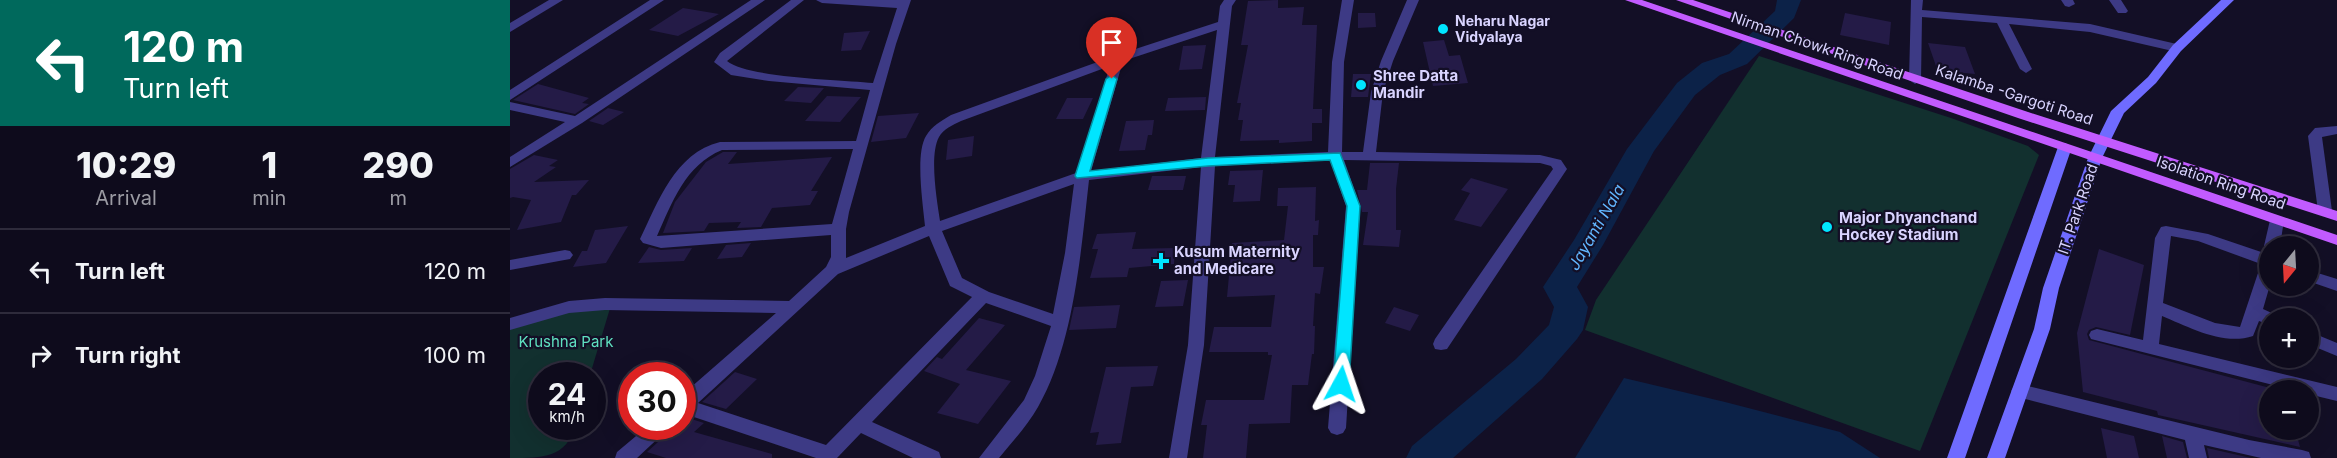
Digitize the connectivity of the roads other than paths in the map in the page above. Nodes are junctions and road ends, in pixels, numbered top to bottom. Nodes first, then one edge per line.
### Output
1 (554, 0) edge
2 (658, 0) edge
3 (759, 0) edge
4 (798, 0) edge
5 (822, 0) edge
6 (1230, 0) edge
7 (1348, 0) edge
8 (1413, 0) edge
9 (1631, 0) edge
10 (1682, 0) edge
11 (2115, 0) edge
12 (2228, 0) edge
13 (904, 3) edge
14 (1917, 6) edge
15 (2122, 11) dead end
16 (2001, 20) junction
17 (1224, 24) junction
18 (510, 28) edge
19 (2177, 48) junction
20 (1118, 59) junction
21 (2026, 69) dead end
22 (1915, 80) junction
23 (878, 87) junction
24 (510, 96) edge
25 (510, 106) edge
26 (577, 120) junction
27 (2337, 130) edge
28 (2104, 142) junction
29 (861, 145) junction
30 (2065, 147) junction
31 (1335, 156) junction
32 (1369, 157) junction
33 (2095, 158) junction
34 (1208, 162) junction
35 (510, 163) edge
36 (1082, 176) junction
37 (2331, 214) edge
38 (2277, 220) junction
39 (838, 229) junction
40 (933, 229) junction
41 (2274, 236) edge
42 (2337, 240) edge
43 (565, 255) dead end
44 (2259, 257) edge
45 (510, 265) edge
46 (832, 270) junction
47 (2319, 279) edge
48 (2337, 285) edge
49 (2259, 293) edge
50 (983, 296) junction
51 (2154, 306) junction
52 (793, 307) junction
53 (2253, 311) junction
54 (2259, 314) edge
55 (1060, 323) junction
56 (510, 324) edge
57 (2097, 335) dead end
58 (2319, 342) edge
59 (1441, 344) dead end
60 (2150, 348) junction
61 (2337, 350) edge
62 (2020, 391) junction
63 (696, 393) edge
64 (2337, 394) edge
65 (696, 410) edge
66 (858, 424) junction
67 (1337, 428) dead end
68 (2193, 434) junction
69 (644, 440) edge
70 (828, 456) edge
71 (624, 458) edge
72 (932, 458) edge
73 (988, 458) edge
74 (1178, 458) edge
75 (1956, 458) edge
76 (1996, 458) edge
77 (2198, 458) edge
78 (2302, 458) edge

1 - 18 street
2 - 24 street
3 - 26 street
4 - 23 street
5 - 13 street
6 - 17 street
7 - 31 street
8 - 32 street
9 - 30 main road, Nirman Chowk Ring Road
10 - 22 main road, Kalamba -Gargoti Road
11 - 15 street
12 - 19 main road, IT. Park Road
13 - 23 street
14 - 16 street
14 - 22 street
16 - 19 street
16 - 21 street
17 - 20 street
17 - 34 street
19 - 28 main road, IT. Park Road
20 - 36 street
20 - 40 street
22 - 28 main road, Kalamba -Gargoti Road
23 - 29 street
25 - 26 street
26 - 35 street
27 - 37 street
28 - 33 main road, IT. Park Road
28 - 37 main road, Kalamba -Gargoti Road
29 - 39 street
29 - 39 street
30 - 33 main road, Nirman Chowk Ring Road
30 - 75 main road
31 - 32 street
31 - 34 street
31 - 67 street
32 - 59 street
33 - 38 main road, Isolation Ring Road
33 - 62 main road, IT. Park Road
34 - 36 street
34 - 74 street
36 - 40 street
36 - 55 street
38 - 41 street
38 - 42 main road, Isolation Ring Road
39 - 46 street
40 - 46 street
40 - 50 street
43 - 45 street
44 - 51 street
46 - 52 street
47 - 48 street
49 - 53 street
50 - 55 street
50 - 66 street
51 - 53 street
51 - 60 street
52 - 56 street
52 - 63 street
53 - 54 street
55 - 73 street
57 - 60 street
58 - 61 street
60 - 64 street
62 - 68 street
62 - 76 main road, IT. Park Road
65 - 70 street
66 - 70 street
66 - 72 street
68 - 77 street
68 - 78 street
69 - 71 street

